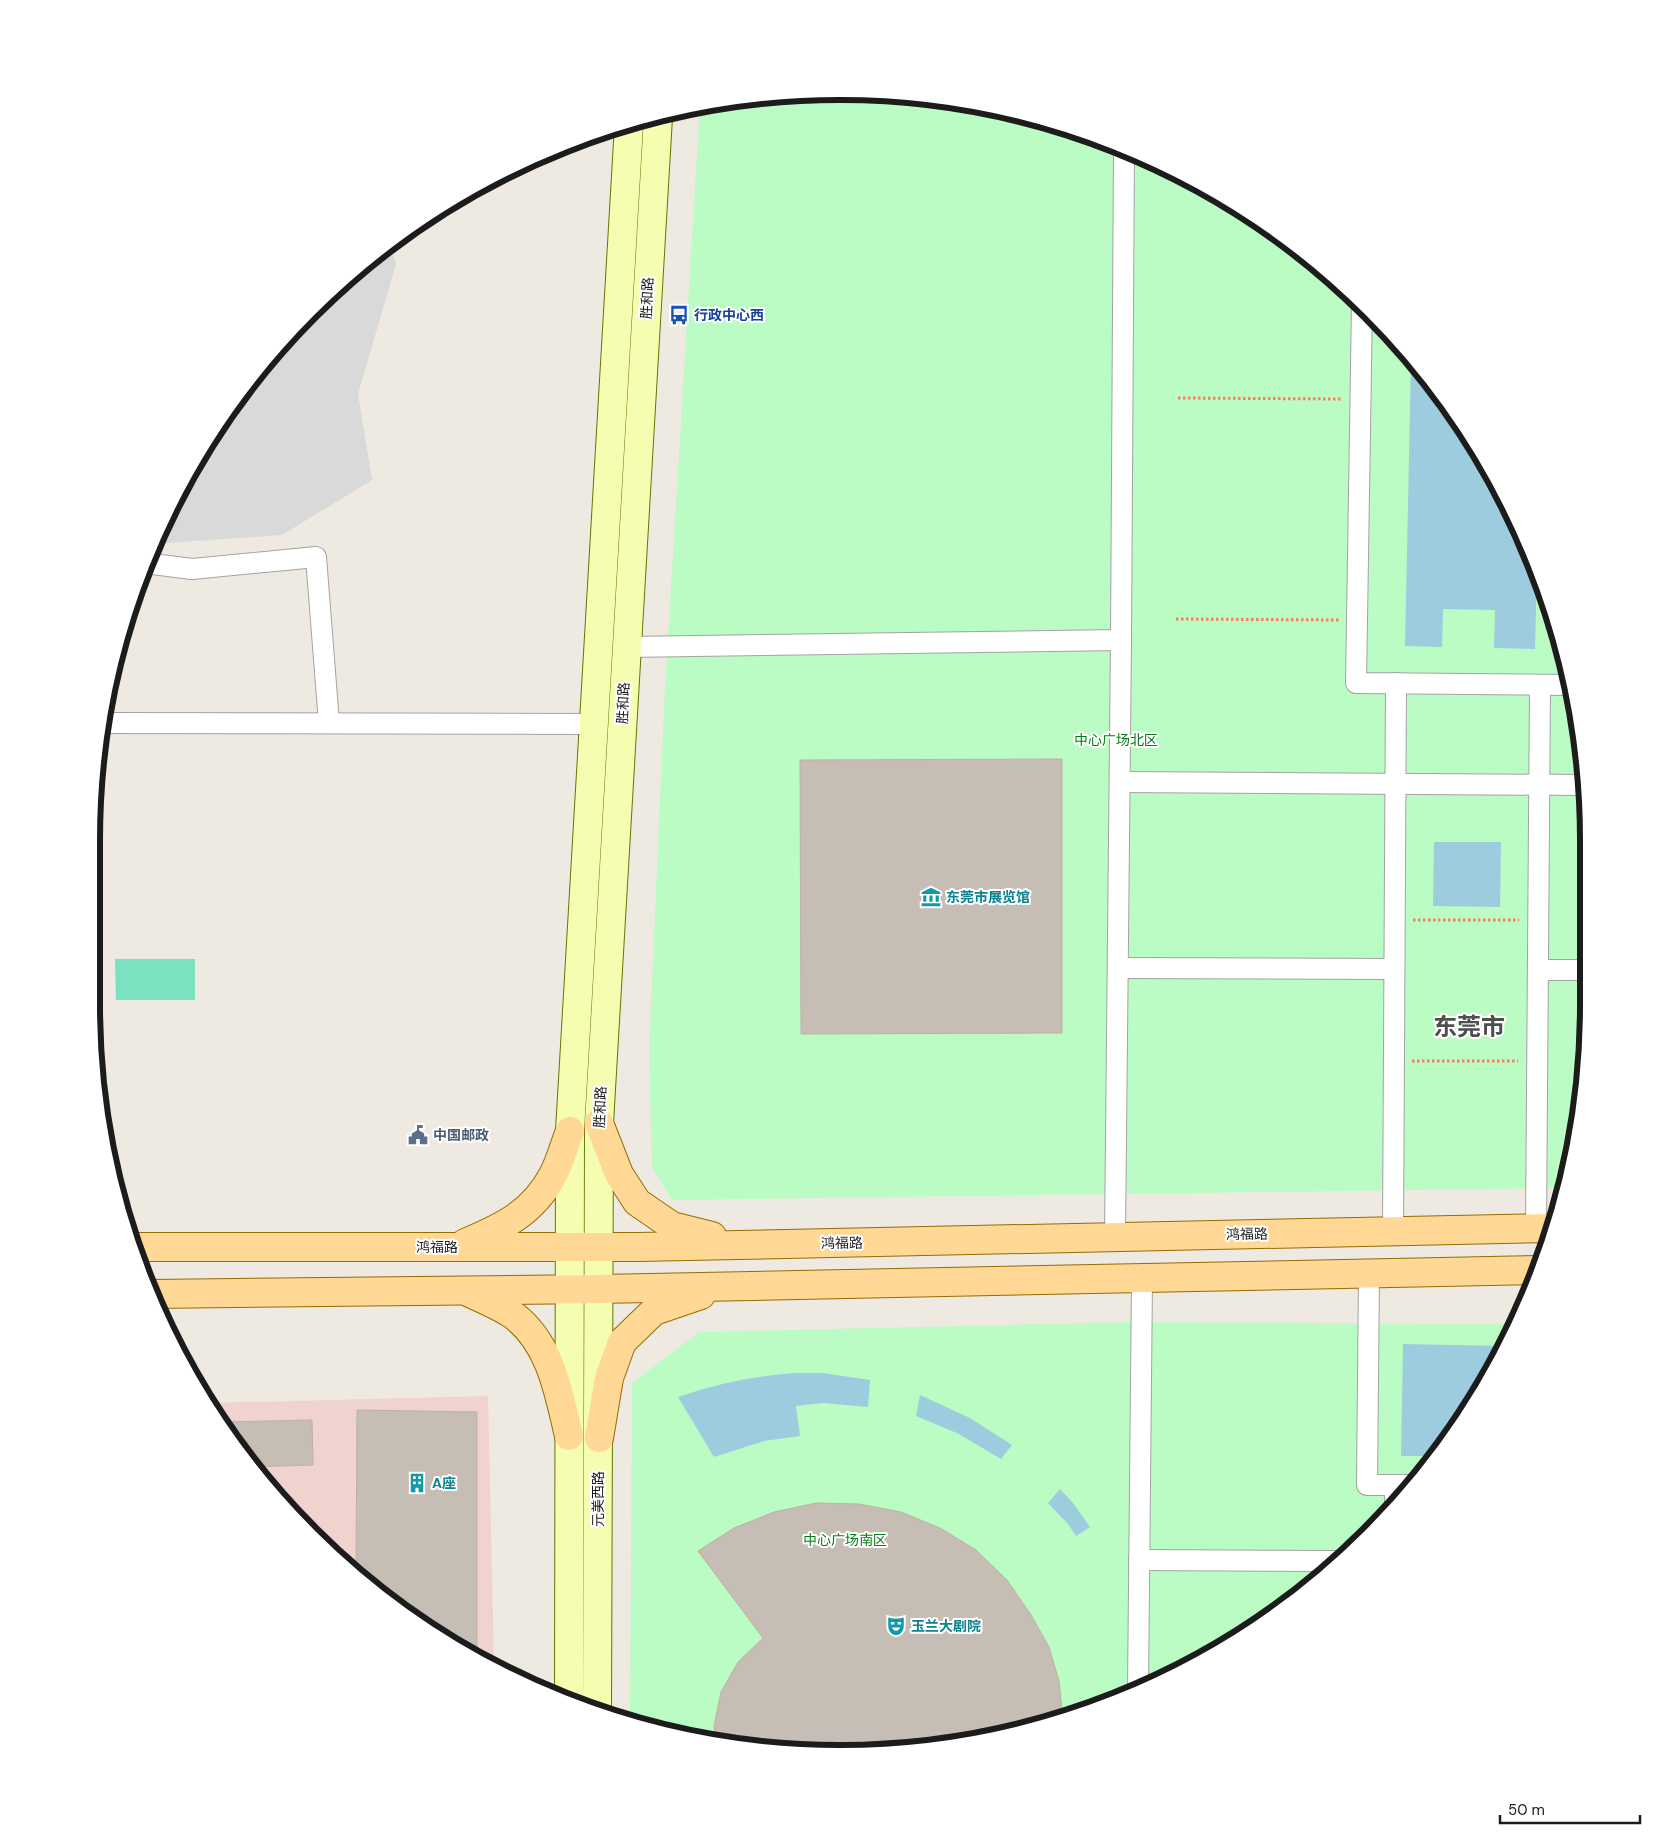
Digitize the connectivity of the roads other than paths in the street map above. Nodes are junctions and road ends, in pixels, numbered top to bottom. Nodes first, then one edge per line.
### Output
1 (658, 123) edge
2 (629, 131) edge
3 (1124, 156) edge
4 (1362, 316) edge
5 (153, 564) edge
6 (1121, 640) junction
7 (626, 647) junction
8 (1396, 683) junction
9 (1540, 685) junction
10 (1563, 685) edge
11 (109, 723) edge
12 (330, 723) junction
13 (593, 724) junction
14 (1120, 782) junction
15 (1396, 783) junction
16 (1540, 784) junction
17 (1577, 785) edge
18 (1118, 968) junction
19 (1394, 969) junction
20 (1538, 970) junction
21 (1580, 970) edge
22 (599, 1123) junction
23 (570, 1131) junction
24 (1545, 1228) edge
25 (1393, 1231) junction
26 (1114, 1237) junction
27 (747, 1244) junction
28 (457, 1246) junction
29 (570, 1246) junction
30 (141, 1247) edge
31 (599, 1247) junction
32 (1531, 1270) edge
33 (1369, 1273) junction
34 (1142, 1278) junction
35 (754, 1286) junction
36 (570, 1289) junction
37 (599, 1289) junction
38 (464, 1290) junction
39 (159, 1294) edge
40 (569, 1436) junction
41 (599, 1438) junction
42 (1403, 1485) edge
43 (1139, 1560) junction
44 (1328, 1561) edge
45 (1138, 1682) edge
46 (568, 1693) edge
47 (597, 1704) edge

1 - 7 main road, 胜和路
2 - 13 main road, 胜和路
3 - 6 street
4 - 8 street
5 - 12 street
6 - 7 street
6 - 14 street
7 - 22 main road, 胜和路
8 - 9 street
8 - 15 street
9 - 10 street
9 - 16 street
11 - 12 street
12 - 13 street
13 - 23 main road, 胜和路
14 - 15 street
14 - 18 street
15 - 16 street
15 - 19 street
16 - 17 street
16 - 20 street
18 - 19 street
18 - 26 street
19 - 25 street
20 - 21 street
20 - 24 street
22 - 27 main road
22 - 31 main road, 胜和路
23 - 28 main road
23 - 29 main road, 胜和路
24 - 25 main road, 鸿福路
25 - 26 main road, 鸿福路
26 - 27 main road, 鸿福路
27 - 31 main road, 鸿福路
28 - 29 main road, 鸿福路
28 - 30 main road, 鸿福路
29 - 31 main road, 鸿福路
29 - 36 main road, 胜和路
31 - 37 main road, 胜和路
32 - 33 main road
33 - 34 main road
33 - 42 street
34 - 35 main road
34 - 43 street
35 - 37 main road
35 - 41 main road
36 - 37 main road
36 - 38 main road
36 - 40 main road, 元美西路
37 - 41 main road, 元美西路
38 - 39 main road
38 - 40 main road
40 - 46 main road, 元美西路
41 - 47 main road, 元美西路
43 - 44 street
43 - 45 street

